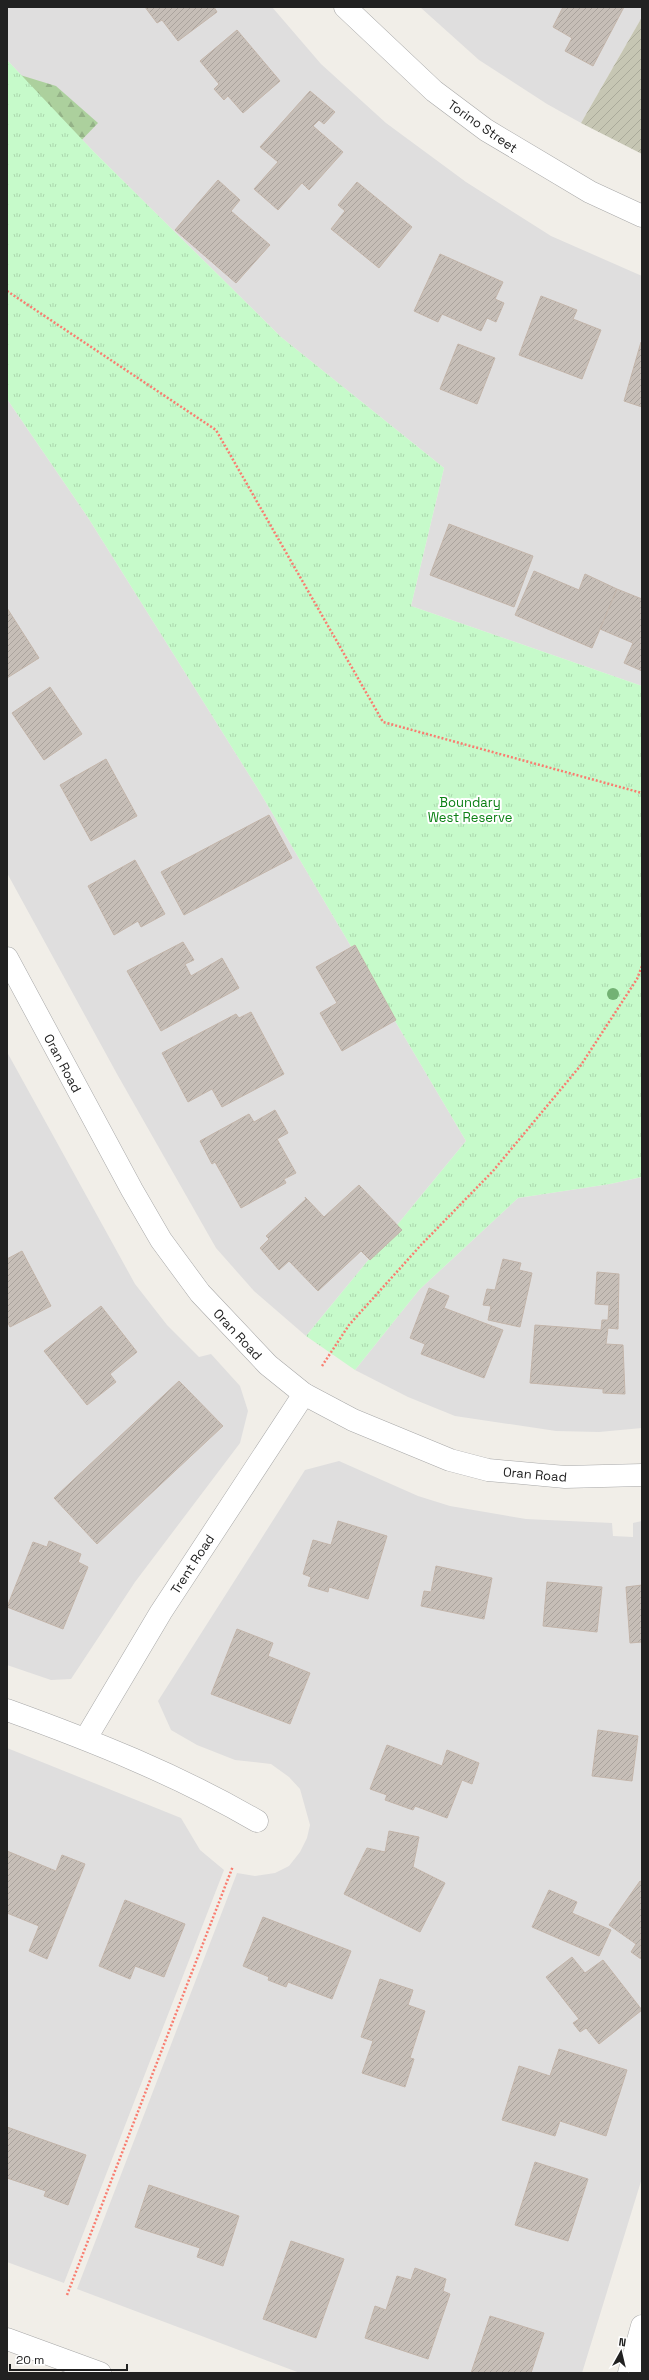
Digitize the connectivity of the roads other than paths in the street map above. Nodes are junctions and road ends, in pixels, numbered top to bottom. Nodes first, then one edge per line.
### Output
1 (345, 7) edge
2 (642, 216) edge
3 (7, 958) edge
4 (304, 1394) junction
5 (642, 1475) edge
6 (7, 1710) edge
7 (86, 1738) junction
8 (257, 1821) dead end
9 (642, 2326) edge
10 (7, 2339) edge
11 (100, 2373) edge
12 (629, 2373) edge

1 - 2 street, Torino Street
3 - 4 street, Oran Road
4 - 5 street, Oran Road
4 - 7 street, Trent Road
6 - 7 street
7 - 8 street
9 - 12 street
10 - 11 street

